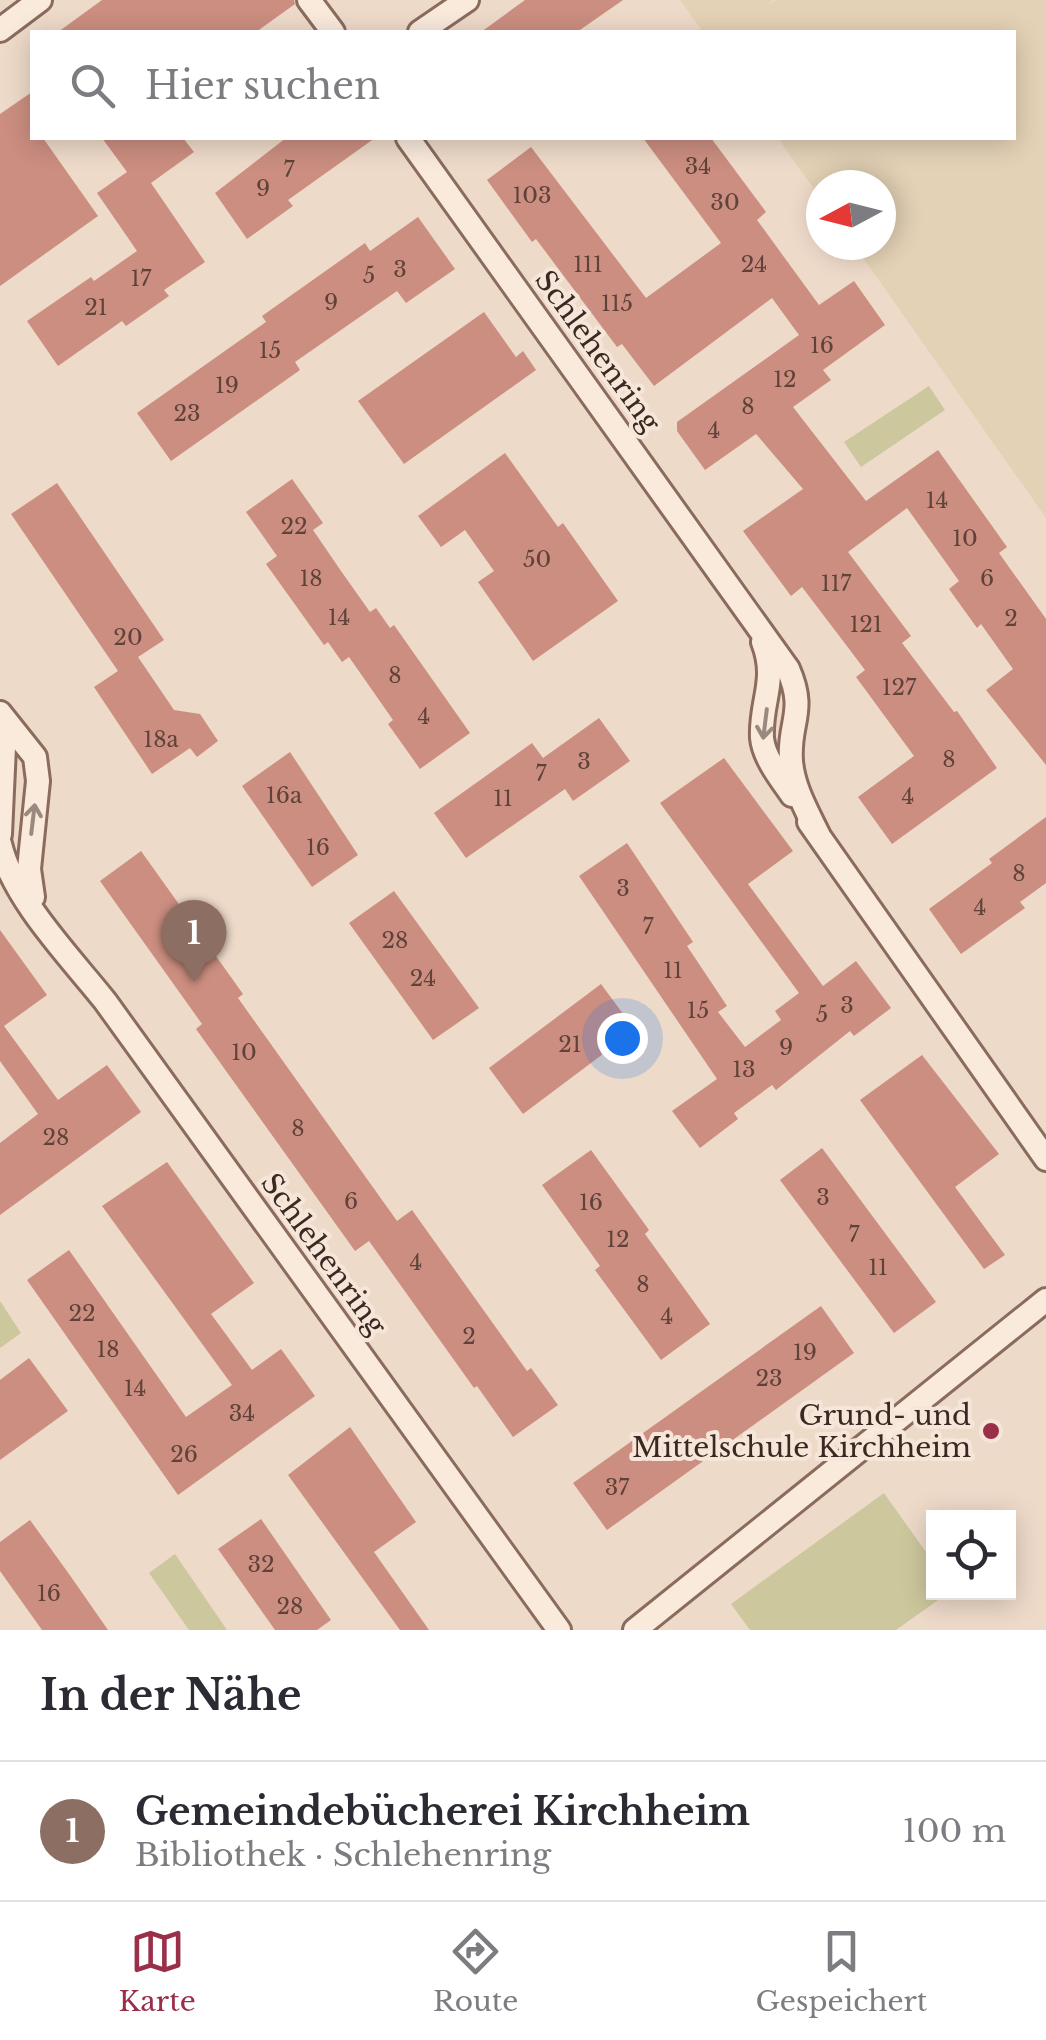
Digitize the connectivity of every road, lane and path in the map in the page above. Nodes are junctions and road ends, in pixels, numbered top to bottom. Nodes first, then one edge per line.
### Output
1 (40, 0) edge
2 (309, 0) edge
3 (467, 0) edge
4 (0, 30) edge
5 (332, 30) edge
6 (423, 30) edge
7 (409, 140) edge
8 (739, 600) junction
9 (0, 713) edge
10 (0, 728) edge
11 (0, 834) edge
12 (818, 834) junction
13 (0, 844) edge
14 (37, 915) junction
15 (1046, 1159) edge
16 (1046, 1300) edge
17 (559, 1630) edge
18 (635, 1630) edge

1 - 4 street
2 - 5 street
3 - 6 street
7 - 8 street, Schlehenring
8 - 12 street, Schlehenring
8 -> 12 street, Schlehenring
14 -> 9 street, Schlehenring
10 - 11 street
12 - 15 street, Schlehenring
13 - 14 street, Schlehenring
14 - 17 street, Schlehenring
16 - 18 street

